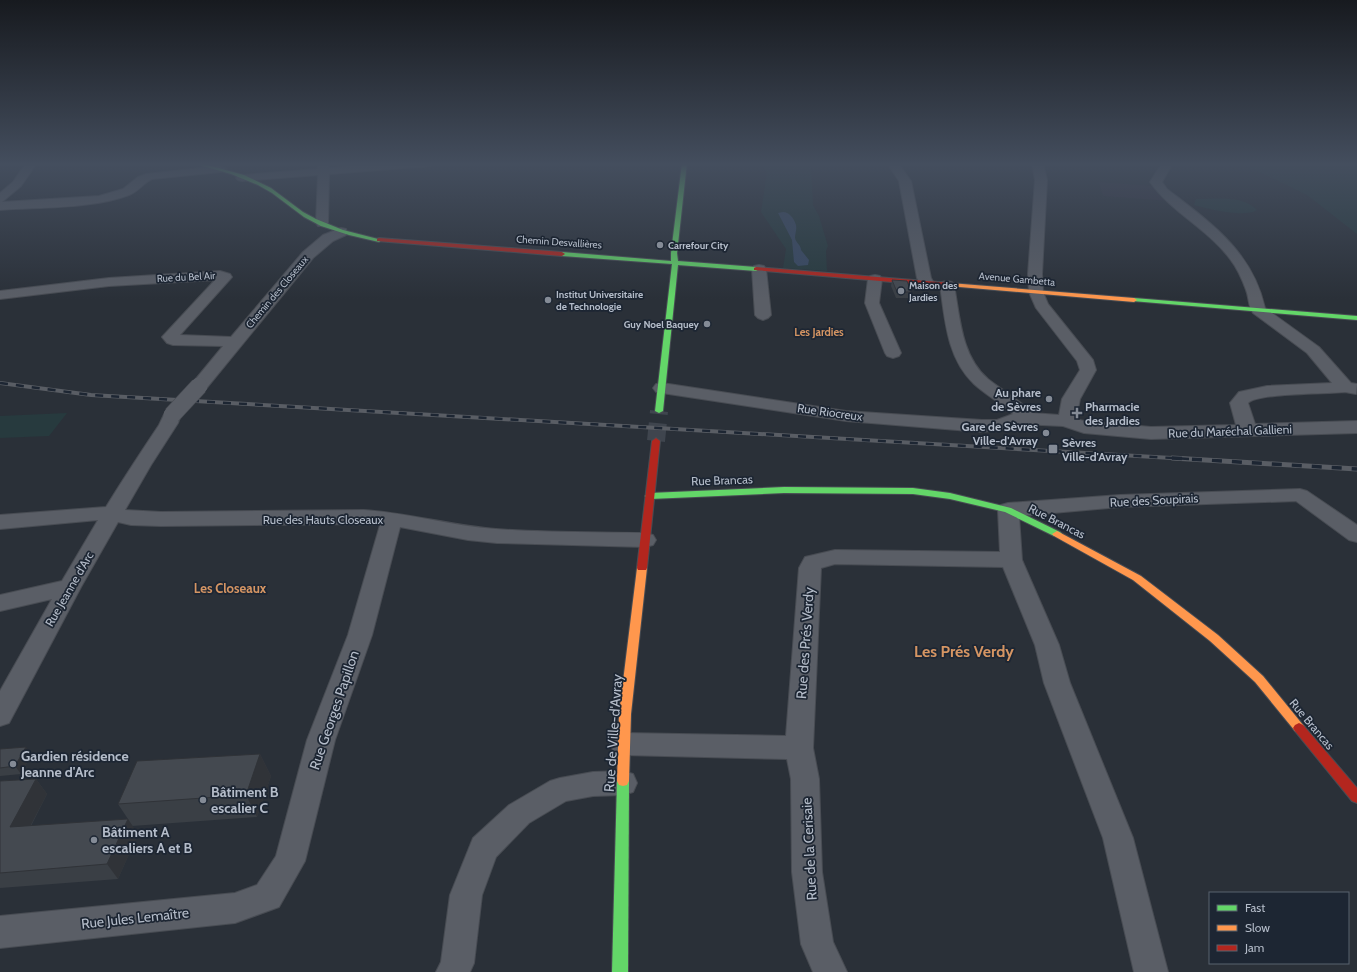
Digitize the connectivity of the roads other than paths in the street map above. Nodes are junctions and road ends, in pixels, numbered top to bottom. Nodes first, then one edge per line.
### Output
1 (297, 208) edge
2 (323, 208) edge
3 (679, 208) edge
4 (910, 208) edge
5 (1039, 208) edge
6 (1183, 208) edge
7 (322, 223) junction
8 (341, 232) junction
9 (675, 262) junction
10 (759, 269) junction
11 (875, 279) junction
12 (927, 283) junction
13 (947, 285) junction
14 (1036, 292) junction
15 (0, 295) edge
16 (1258, 310) junction
17 (763, 315) dead end
18 (1357, 318) edge
19 (236, 342) junction
20 (893, 353) dead end
21 (662, 388) junction
22 (1351, 388) edge
23 (659, 411) tunnel mouth
24 (172, 414) joint
25 (1026, 418) junction
26 (1067, 421) junction
27 (1357, 427) edge
28 (1247, 430) junction
29 (656, 441) tunnel mouth
30 (650, 496) junction
31 (1008, 510) junction
32 (113, 515) junction
33 (392, 519) junction
34 (0, 522) edge
35 (1357, 535) edge
36 (645, 540) junction
37 (1011, 560) junction
38 (70, 587) junction
39 (0, 603) edge
40 (0, 715) edge
41 (624, 744) junction
42 (799, 748) junction
43 (623, 783) junction
44 (1357, 798) edge
45 (268, 896) joint
46 (0, 932) edge
47 (454, 972) edge
48 (620, 972) edge
49 (830, 972) edge
50 (1151, 972) edge

1 - 7 street, Chemin Desvallières
2 - 7 street
3 - 9 street
4 - 12 street
5 - 14 street
6 - 16 street
7 - 8 street, Chemin Desvallières
8 - 9 street, Chemin Desvallières
8 - 19 street, Chemin des Closeaux
9 - 10 street, Avenue Gambetta
9 - 21 street
10 - 11 street, Avenue Gambetta
10 - 17 street
11 - 12 street, Avenue Gambetta
11 - 20 street
12 - 13 street, Avenue Gambetta
13 - 14 street, Avenue Gambetta
13 - 25 street
14 - 16 street, Avenue Gambetta
14 - 26 street
15 - 19 street, Rue du Bel Air
16 - 18 street, Avenue Gambetta
16 - 22 street
19 - 24 street, Chemin des Closeaux, bridge
21 - 23 street
21 - 25 street, Rue Riocreux
22 - 28 street
24 - 32 street, Rue Jeanne d'Arc
25 - 26 street, Rue Riocreux
26 - 28 street, Rue du Maréchal Gallieni
27 - 28 street, Rue du Maréchal Gallieni
29 - 30 street, Rue de Ville-d'Avray
30 - 31 street, Rue Brancas
30 - 36 street, Rue de Ville-d'Avray
31 - 35 street, Rue des Soupirais
31 - 37 street
31 - 44 street, Rue Brancas
32 - 33 street, Rue des Hauts Closeaux
32 - 34 street, Rue des Hauts Closeaux
32 - 38 street, Rue Jeanne d'Arc
33 - 36 street, Rue des Hauts Closeaux
33 - 45 street, Rue Georges Papillon
36 - 41 street, Rue de Ville-d'Avray
37 - 42 street, Rue des Prés Verdy
37 - 50 street
38 - 39 street
38 - 40 street, Rue Jeanne d'Arc
41 - 42 street
41 - 43 street, Rue de Ville-d'Avray
42 - 49 street, Rue de la Cerisaie
43 - 47 street
43 - 48 street, Rue de Ville-d'Avray
45 - 46 street, Rue Jules Lemaître

